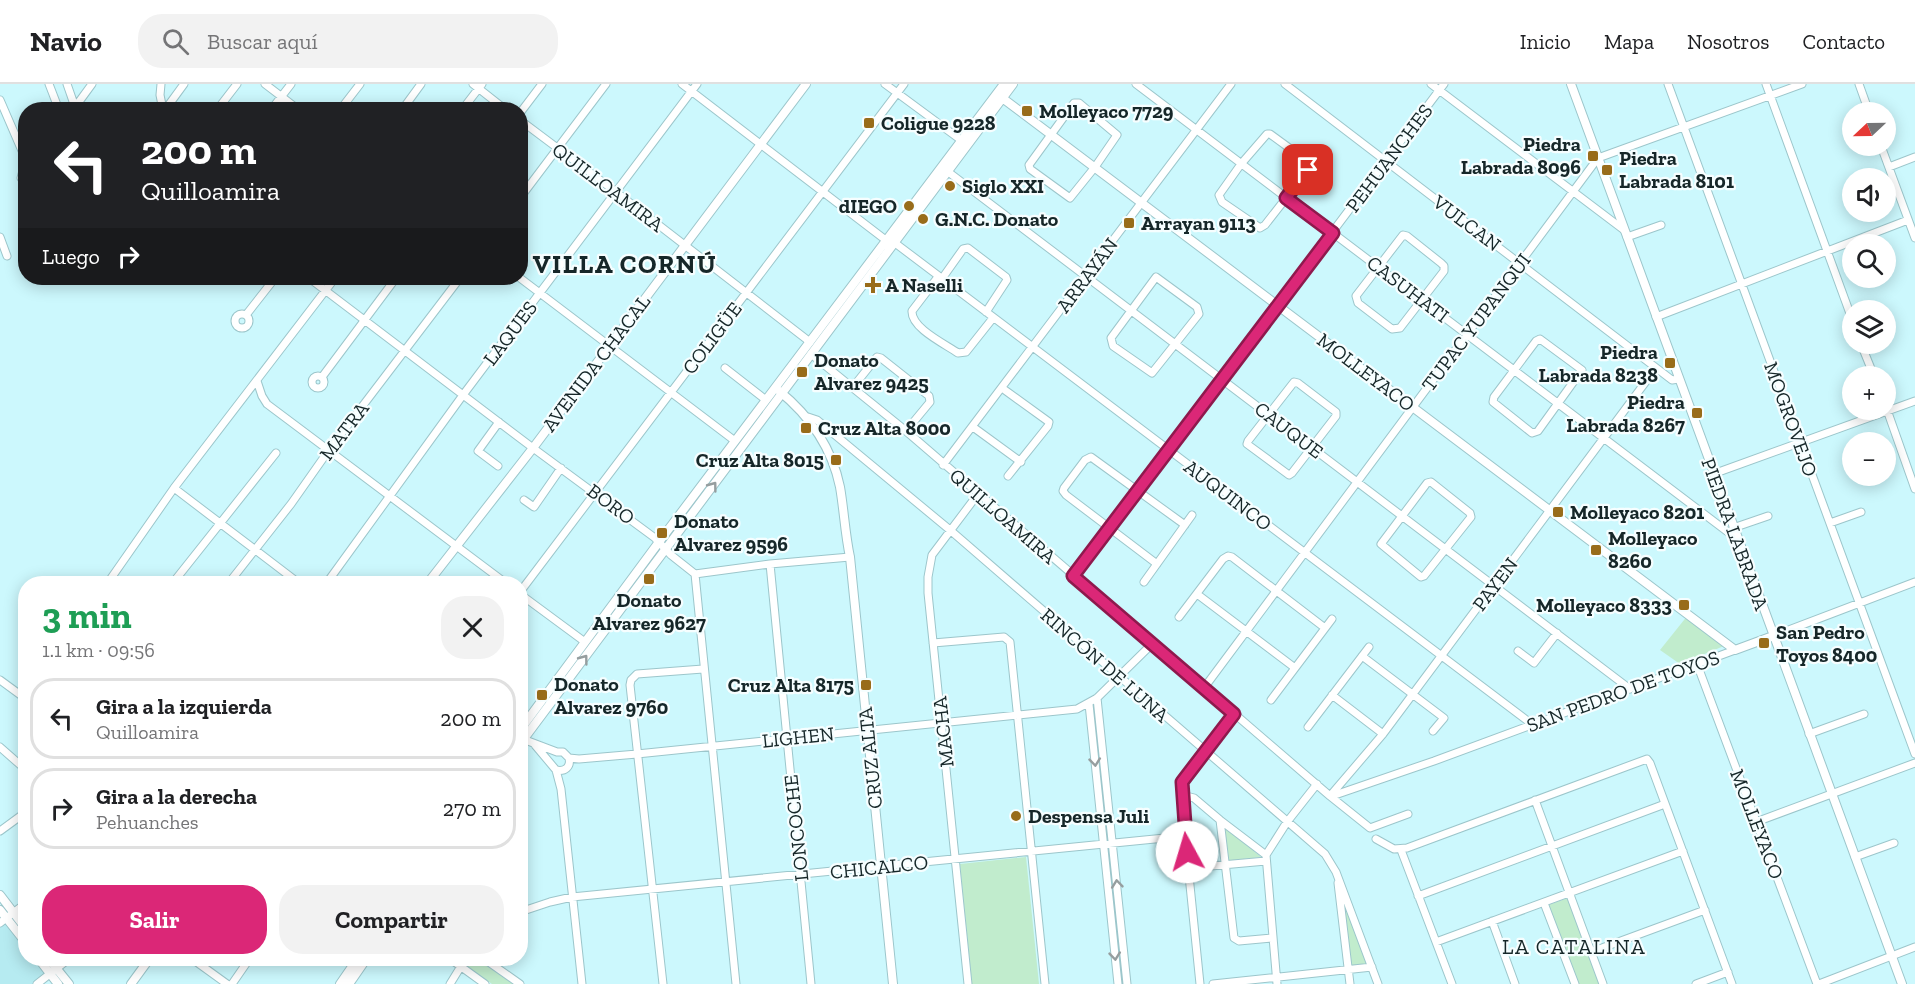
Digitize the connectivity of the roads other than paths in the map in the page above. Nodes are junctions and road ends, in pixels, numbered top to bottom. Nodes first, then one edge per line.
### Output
1 (49, 84) edge
2 (67, 84) edge
3 (93, 84) edge
4 (161, 84) edge
5 (184, 84) edge
6 (237, 84) edge
7 (265, 84) edge
8 (291, 84) edge
9 (360, 84) edge
10 (421, 84) edge
11 (542, 84) edge
12 (606, 84) edge
13 (682, 84) edge
14 (697, 84) edge
15 (806, 84) edge
16 (885, 84) edge
17 (904, 84) edge
18 (1004, 84) edge
19 (1013, 84) edge
20 (1136, 84) edge
21 (1231, 84) edge
22 (1285, 84) edge
23 (1431, 84) edge
24 (1571, 84) edge
25 (1668, 84) edge
26 (1766, 84) edge
27 (1802, 84) edge
28 (1858, 84) edge
29 (478, 85) edge
30 (1441, 87) edge
31 (692, 92) junction
32 (897, 93) junction
33 (1770, 95) junction
34 (281, 96) junction
35 (1000, 96) junction
36 (0, 102) edge
37 (56, 102) edge
38 (72, 102) edge
39 (79, 102) edge
40 (162, 102) edge
41 (170, 102) edge
42 (223, 102) edge
43 (277, 102) edge
44 (289, 102) edge
45 (346, 102) edge
46 (408, 102) edge
47 (467, 102) edge
48 (497, 102) edge
49 (528, 102) edge
50 (1865, 102) edge
51 (528, 126) edge
52 (1684, 127) junction
53 (1196, 130) junction
54 (1051, 134) junction
55 (18, 142) edge
56 (964, 143) junction
57 (760, 146) junction
58 (557, 149) junction
59 (1885, 156) edge
60 (1915, 157) edge
61 (1598, 158) junction
62 (1386, 161) junction
63 (1241, 164) junction
64 (1095, 167) junction
65 (1889, 167) junction
66 (947, 171) junction
67 (528, 187) edge
68 (616, 192) junction
69 (822, 192) junction
70 (1573, 192) junction
71 (1286, 198) junction
72 (1142, 203) junction
73 (1908, 220) junction
74 (1661, 225) dead end
75 (1333, 233) junction
76 (1625, 233) junction
77 (0, 237) edge
78 (1915, 237) edge
79 (891, 242) junction
80 (685, 246) junction
81 (1827, 251) junction
82 (7, 256) dead end
83 (1520, 263) junction
84 (1378, 267) junction
85 (1086, 276) junction
86 (940, 278) junction
87 (528, 284) edge
88 (1742, 284) junction
89 (270, 285) edge
90 (319, 285) edge
91 (330, 285) edge
92 (391, 285) edge
93 (455, 285) edge
94 (326, 290) junction
95 (540, 293) junction
96 (746, 293) junction
97 (1422, 300) junction
98 (1845, 300) edge
99 (1278, 306) junction
100 (1131, 310) junction
101 (986, 312) junction
102 (246, 315) dead end
103 (1656, 317) junction
104 (993, 318) junction
105 (364, 320) junction
106 (1467, 334) junction
107 (810, 342) junction
108 (1176, 344) junction
109 (609, 346) junction
110 (1032, 347) junction
111 (405, 350) junction
112 (811, 354) junction
113 (725, 368) dead end
114 (1656, 368) junction
115 (1514, 370) junction
116 (322, 377) dead end
117 (1222, 379) junction
118 (1679, 380) junction
119 (257, 381) junction
120 (853, 387) junction
121 (1002, 388) junction
122 (779, 391) junction
123 (671, 392) junction
124 (464, 395) junction
125 (766, 400) junction
126 (1915, 401) edge
127 (1558, 403) junction
128 (1896, 406) edge
129 (1413, 407) junction
130 (1268, 413) junction
131 (808, 417) junction
132 (1857, 420) edge
133 (1890, 420) edge
134 (499, 422) junction
135 (973, 427) junction
136 (906, 431) junction
137 (1605, 439) junction
138 (735, 441) junction
139 (1800, 442) junction
140 (1312, 447) junction
141 (532, 448) junction
142 (329, 450) junction
143 (1168, 450) junction
144 (276, 453) dead end
145 (1021, 462) junction
146 (943, 465) junction
147 (498, 466) dead end
148 (561, 468) junction
149 (1713, 474) junction
150 (1008, 476) dead end
151 (1357, 482) junction
152 (174, 488) junction
153 (1915, 489) edge
154 (1138, 490) junction
155 (595, 493) junction
156 (978, 494) junction
157 (389, 495) junction
158 (524, 500) dead end
159 (1550, 511) junction
160 (1861, 512) dead end
161 (1192, 515) dead end
162 (1402, 515) junction
163 (1768, 516) dead end
164 (1830, 523) junction
165 (219, 524) junction
166 (1185, 525) junction
167 (1109, 528) junction
168 (1733, 528) junction
169 (950, 530) junction
170 (1737, 539) junction
171 (456, 545) junction
172 (662, 546) junction
173 (1446, 548) junction
174 (255, 551) junction
175 (1304, 553) junction
176 (847, 557) junction
177 (770, 564) junction
178 (1156, 564) junction
179 (695, 574) junction
180 (113, 576) edge
181 (178, 576) edge
182 (235, 576) edge
183 (289, 576) edge
184 (332, 576) edge
185 (433, 576) edge
186 (497, 576) edge
187 (1073, 576) junction
188 (528, 582) edge
189 (1144, 582) dead end
190 (1915, 582) edge
191 (1494, 585) junction
192 (1276, 591) junction
193 (1197, 594) junction
194 (528, 599) edge
195 (1859, 603) junction
196 (1179, 617) dead end
197 (1332, 619) dead end
198 (1325, 628) junction
199 (1246, 631) junction
200 (1557, 633) junction
201 (1773, 636) junction
202 (585, 642) junction
203 (933, 643) junction
204 (1152, 644) junction
205 (1369, 647) dead end
206 (1735, 650) junction
207 (1518, 651) dead end
208 (1362, 656) junction
209 (1441, 656) junction
210 (1697, 664) junction
211 (1295, 668) junction
212 (703, 669) junction
213 (1119, 676) junction
214 (0, 680) edge
215 (1204, 688) junction
216 (1630, 689) junction
217 (18, 693) edge
218 (1413, 694) junction
219 (1332, 695) junction
220 (1097, 698) junction
221 (1271, 699) dead end
222 (1089, 704) junction
223 (1017, 714) junction
224 (1234, 714) junction
225 (1864, 714) dead end
226 (528, 719) edge
227 (942, 722) junction
228 (1533, 725) junction
229 (1308, 727) dead end
230 (864, 730) junction
231 (1433, 731) dead end
232 (528, 733) edge
233 (1383, 734) junction
234 (1809, 735) junction
235 (787, 738) junction
236 (528, 743) edge
237 (535, 745) junction
238 (0, 747) edge
239 (712, 747) junction
240 (1204, 751) junction
241 (557, 752) junction
242 (637, 754) junction
243 (1915, 754) edge
244 (569, 758) junction
245 (579, 759) junction
246 (18, 763) edge
247 (1915, 763) edge
248 (553, 767) junction
249 (567, 768) junction
250 (1317, 784) junction
251 (561, 789) junction
252 (1831, 794) junction
253 (1182, 795) junction
254 (1330, 796) junction
255 (1535, 800) junction
256 (1665, 804) junction
257 (1407, 814) dead end
258 (18, 818) edge
259 (1220, 820) junction
260 (1287, 822) junction
261 (1756, 822) junction
262 (0, 831) edge
263 (1185, 836) junction
264 (1376, 840) dead end
265 (1113, 843) junction
266 (1894, 843) dead end
267 (1103, 844) junction
268 (1552, 846) junction
269 (1401, 850) junction
270 (1032, 851) junction
271 (1683, 851) junction
272 (1855, 856) junction
273 (1266, 858) junction
274 (956, 859) junction
275 (1226, 865) junction
276 (878, 867) junction
277 (1189, 868) junction
278 (1336, 872) junction
279 (801, 875) junction
280 (725, 882) junction
281 (652, 890) junction
282 (1569, 893) junction
283 (0, 895) edge
284 (1419, 896) junction
285 (572, 897) junction
286 (1544, 903) junction
287 (528, 909) edge
288 (0, 910) edge
289 (1705, 910) junction
290 (6, 918) edge
291 (1492, 921) junction
292 (18, 933) edge
293 (1272, 938) junction
294 (1436, 942) junction
295 (1915, 947) edge
296 (1591, 952) junction
297 (1891, 956) junction
298 (47, 966) edge
299 (51, 966) edge
300 (60, 966) edge
301 (144, 966) edge
302 (202, 966) edge
303 (244, 966) edge
304 (352, 966) edge
305 (362, 966) edge
306 (460, 966) joint
307 (494, 966) edge
308 (1372, 967) junction
309 (1349, 970) junction
310 (53, 971) junction
311 (1728, 972) junction
312 (1276, 981) edge
313 (37, 984) edge
314 (58, 984) edge
315 (69, 984) edge
316 (131, 984) edge
317 (227, 984) edge
318 (232, 984) edge
319 (340, 984) edge
320 (349, 984) edge
321 (450, 984) edge
322 (485, 984) edge
323 (520, 984) edge
324 (582, 984) edge
325 (663, 984) edge
326 (736, 984) edge
327 (811, 984) edge
328 (887, 984) edge
329 (892, 984) edge
330 (968, 984) edge
331 (1045, 984) edge
332 (1118, 984) edge
333 (1127, 984) edge
334 (1200, 984) edge
335 (1214, 984) edge
336 (1350, 984) edge
337 (1378, 984) edge
338 (1452, 984) edge
339 (1515, 984) edge
340 (1575, 984) edge
341 (1603, 984) edge
342 (1696, 984) edge
343 (1732, 984) edge
344 (1818, 984) edge
345 (1902, 984) edge

1 - 37 street
2 - 38 street
3 - 39 street
4 - 40 street
5 - 41 street
6 - 42 street
7 - 34 street
8 - 34 street
9 - 45 street
10 - 46 street
11 - 49 street
12 - 58 street
13 - 31 street, AUQUINCO
14 - 31 street, LAQUES
15 - 57 main road, AVENIDA CHACAL
16 - 32 street
17 - 32 street, COLIGÜE
18 - 35 main road
19 - 35 main road
20 - 53 street, CASUHATI
21 - 53 street, ARRAYÁN
22 - 62 street, VULCAN
23 - 30 street
24 - 61 main road, PIEDRA LABRADA
25 - 52 street, MOGROVEJO
26 - 33 street
27 - 33 street
28 - 50 street
29 - 47 street
29 - 48 street
30 - 62 street, PEHUANCHES
30 - 70 street
31 - 57 street, AUQUINCO
31 - 68 street, LAQUES
32 - 56 street
32 - 69 street, COLIGÜE
33 - 52 street
33 - 81 street
34 - 43 street
34 - 44 street
35 - 54 main road, MOLLEYACO
35 - 56 main road
36 - 55 street
51 - 58 street, QUILLOAMIRA
52 - 61 street
52 - 88 street, MOGROVEJO
53 - 63 street, CASUHATI
53 - 72 street, ARRAYÁN
54 - 64 main road, MOLLEYACO
54 - 64 street
54 - 64 street
56 - 66 main road
56 - 79 main road
57 - 69 street, AUQUINCO
57 - 80 main road, AVENIDA CHACAL
58 - 67 street
58 - 68 street, QUILLOAMIRA
59 - 65 street
60 - 65 street
61 - 70 street, TUPAC YUPANQUI
61 - 76 main road, PIEDRA LABRADA
62 - 75 street, PEHUANCHES
62 - 83 street, VULCAN
63 - 71 street, CASUHATI
63 - 71 street
63 - 71 street
64 - 72 main road, MOLLEYACO
65 - 73 street
66 - 79 main road
66 - 85 street, CAUQUE
68 - 80 street, QUILLOAMIRA
68 - 95 street, LAQUES
69 - 79 street, AUQUINCO
69 - 96 street, COLIGÜE
70 - 76 street
70 - 83 street, TUPAC YUPANQUI
71 - 75 street, CASUHATI
72 - 85 street, ARRAYÁN
72 - 99 main road, MOLLEYACO
73 - 78 street
73 - 81 street
74 - 76 street
75 - 84 street, CASUHATI
75 - 99 street, PEHUANCHES
76 - 103 main road, PIEDRA LABRADA
77 - 82 street
79 - 86 street, AUQUINCO
79 - 107 main road
79 - 112 main road
80 - 96 street, QUILLOAMIRA
80 - 109 main road, AVENIDA CHACAL
81 - 88 street
81 - 98 street
83 - 106 street, TUPAC YUPANQUI
83 - 114 street, VULCAN
84 - 97 street, CASUHATI
84 - 97 street
84 - 97 street
85 - 100 street, CAUQUE
85 - 110 street, ARRAYÁN
86 - 101 street, AUQUINCO
86 - 101 street
86 - 104 street
87 - 95 street
88 - 103 street
88 - 139 street, MOGROVEJO
89 - 102 street
90 - 94 street, BORO
91 - 94 street
92 - 105 street
93 - 111 street, MATRA
94 - 105 street, BORO
94 - 119 street
95 - 109 street
95 - 124 street, LAQUES
96 - 107 street, QUILLOAMIRA
96 - 123 street, COLIGÜE
97 - 106 street, CASUHATI
99 - 117 street, PEHUANCHES
99 - 129 main road, MOLLEYACO
100 - 108 street, CAUQUE
100 - 108 street
100 - 108 street
101 - 104 street, AUQUINCO
103 - 118 main road, PIEDRA LABRADA
104 - 110 street, AUQUINCO
105 - 111 street, BORO
105 - 116 street
106 - 115 street, CASUHATI
106 - 129 street, TUPAC YUPANQUI
107 - 122 main road
108 - 117 street, CAUQUE
109 - 123 street
109 - 141 main road, AVENIDA CHACAL
110 - 121 street, ARRAYÁN
110 - 143 street, AUQUINCO
111 - 124 street, BORO
111 - 142 street, MATRA
112 - 120 street, QUILLOAMIRA
112 - 122 main road
113 - 125 street
114 - 118 street, VULCAN
114 - 137 street, PAYEN
115 - 127 street, CASUHATI
115 - 127 street
115 - 127 street
117 - 130 street, CAUQUE
117 - 143 street, PEHUANCHES
118 - 149 main road, PIEDRA LABRADA
119 - 142 street
119 - 152 street
120 - 136 street, QUILLOAMIRA
120 - 136 street
121 - 135 street, ARRAYÁN
121 - 145 street
122 - 125 main road
122 - 131 main road, RINCÓN DE LUNA
172 -> 122 main road
123 - 138 street
123 - 155 street, COLIGÜE
124 - 134 street, BORO
124 - 157 street, LAQUES
125 - 138 main road
126 - 128 street
127 - 137 street, CASUHATI
129 - 151 street, TUPAC YUPANQUI
129 - 159 main road, MOLLEYACO
130 - 140 street, CAUQUE
130 - 140 street
130 - 140 street
131 - 169 street, RINCÓN DE LUNA
131 - 176 main road, CRUZ ALTA
132 - 139 street
133 - 153 street
134 - 141 street, BORO
134 - 147 street
135 - 145 street
135 - 146 street, ARRAYÁN
136 - 146 street, QUILLOAMIRA
137 - 159 street, PAYEN
137 - 170 street, CASUHATI
138 - 172 main road
139 - 149 street
139 - 164 street, MOGROVEJO
140 - 151 street, CAUQUE
141 - 148 street, BORO
141 - 171 main road, AVENIDA CHACAL
142 - 157 street
142 - 174 street, MATRA
143 - 154 street, PEHUANCHES
143 - 175 street, AUQUINCO
144 - 165 street
145 - 150 street
146 - 156 street, QUILLOAMIRA
148 - 155 street, BORO
148 - 158 street
149 - 168 main road, PIEDRA LABRADA
151 - 162 street, CAUQUE
151 - 175 street, TUPAC YUPANQUI
152 - 165 street
152 - 180 street
154 - 166 street
154 - 167 street, PEHUANCHES
154 - 167 street
155 - 172 street, BORO
155 - 188 street, COLIGÜE
156 - 169 street, MACHA
156 - 187 street, QUILLOAMIRA
157 - 171 street
157 - 184 street, LAQUES
159 - 191 street, PAYEN
159 - 206 main road, MOLLEYACO
160 - 164 street
161 - 166 street
162 - 173 street, CAUQUE
162 - 173 street
162 - 173 street
163 - 168 street
164 - 195 street, MOGROVEJO
165 - 174 street
165 - 181 street
166 - 178 street
167 - 178 street
167 - 187 street, PEHUANCHES
168 - 170 main road, PIEDRA LABRADA
169 - 203 street, MACHA
169 - 213 street, RINCÓN DE LUNA
170 - 201 main road, PIEDRA LABRADA
171 - 185 main road, AVENIDA CHACAL
171 - 186 street
172 - 179 street, BORO
172 - 202 main road
232 -> 172 main road
173 - 191 street, CAUQUE
174 - 182 street, MATRA
174 - 183 street
175 - 192 street, TUPAC YUPANQUI
175 - 209 street, AUQUINCO
176 - 177 street
176 - 230 main road, CRUZ ALTA
177 - 179 street
177 - 235 street, LONCOCHE
178 - 189 street
179 - 212 street
187 - 204 street, QUILLOAMIRA
190 - 195 street, SAN PEDRO DE TOYOS
191 - 200 street, CAUQUE
191 - 209 street, PAYEN
192 - 193 street
192 - 198 street
192 - 199 street, TUPAC YUPANQUI
193 - 196 street
193 - 199 street
194 - 202 street
195 - 201 street, SAN PEDRO DE TOYOS
195 - 243 street, MOGROVEJO
197 - 198 street
198 - 211 street
199 - 211 street
199 - 215 street, TUPAC YUPANQUI
200 - 207 street
200 - 216 street, CAUQUE
201 - 206 main road, SAN PEDRO DE TOYOS
201 - 234 main road, PIEDRA LABRADA
202 - 226 main road
203 - 223 street
203 - 227 street, MACHA
204 - 213 street
204 - 215 street, QUILLOAMIRA
205 - 208 street
206 - 210 street, SAN PEDRO DE TOYOS
208 - 218 street
208 - 219 street
209 - 218 street, PAYEN
209 - 228 street, AUQUINCO
210 - 216 street, SAN PEDRO DE TOYOS
210 - 261 street, MOLLEYACO
211 - 221 street
212 - 239 street
212 - 242 street
213 - 220 street
213 - 240 street, RINCÓN DE LUNA
214 - 217 street
215 - 224 street, QUILLOAMIRA
216 - 228 street, SAN PEDRO DE TOYOS
218 - 231 street
218 - 233 street, PAYEN
219 - 229 street
219 - 233 street
220 - 222 street
220 - 265 street
222 - 223 street, LIGHEN
222 -> 267 street
223 - 227 street, LIGHEN
223 - 270 street
224 - 240 street
224 - 250 street, QUILLOAMIRA
225 - 234 street
227 - 230 street, LIGHEN
227 - 274 street, MACHA
228 - 254 street, SAN PEDRO DE TOYOS
230 - 235 street, LIGHEN
230 - 276 main road, CRUZ ALTA
233 - 254 street, PAYEN
234 - 252 main road, PIEDRA LABRADA
235 - 239 street, LIGHEN
235 - 279 street, LONCOCHE
236 - 237 street
237 - 241 street
237 - 248 street
238 - 246 street
239 - 242 street, LIGHEN
239 - 280 street
240 - 253 street
240 - 260 street, RINCÓN DE LUNA
241 - 244 street
241 - 248 street
242 - 245 street, LIGHEN
242 - 281 street
244 - 245 street, LIGHEN
244 - 249 street
245 - 249 street, LIGHEN
247 - 252 street
248 - 249 street
248 - 251 street
249 - 251 street
250 - 254 street, QUILLOAMIRA
250 - 260 street
251 - 285 street
252 - 261 street
252 - 272 main road, PIEDRA LABRADA
253 - 259 street
253 - 263 street
254 - 257 street, QUILLOAMIRA
255 - 256 street
255 - 268 street
255 - 269 street
256 - 268 street
256 - 271 street
258 - 262 street
259 - 273 street
259 - 275 street
260 - 273 street
260 - 278 street, RINCÓN DE LUNA
261 - 344 street, MOLLEYACO
263 - 265 street, CHICALCO
263 - 277 street
264 - 269 street
265 - 267 street, CHICALCO
333 -> 265 street
266 - 272 street
267 - 270 street, CHICALCO
267 -> 332 street
268 - 282 street
268 - 284 street
269 - 284 street
270 - 274 street, CHICALCO
270 - 331 street
271 - 282 street
271 - 289 street
272 - 297 main road, PIEDRA LABRADA
273 - 275 street
273 - 293 street
274 - 276 street, CHICALCO
274 - 330 street, MACHA
275 - 277 street
275 - 293 street
276 - 279 street, CHICALCO
276 - 328 main road, CRUZ ALTA
276 - 329 main road, CRUZ ALTA
277 - 334 street
278 - 308 street, RINCÓN DE LUNA
278 - 309 street
279 - 280 street, CHICALCO
279 - 327 street, LONCOCHE
280 - 281 street, CHICALCO
280 - 326 street
281 - 285 street, CHICALCO
281 - 325 street
282 - 286 street
282 - 296 street
283 - 290 main road
284 - 294 street
285 - 287 street, CHICALCO
285 - 324 street
286 - 291 street
286 - 340 street
288 - 290 main road
289 - 296 street
289 - 311 street
290 - 292 main road
291 - 294 street
291 - 339 street
293 - 312 street
294 - 338 street
295 - 297 street
296 - 341 street
297 - 344 street
297 - 345 main road, PIEDRA LABRADA
298 - 310 main road
299 - 310 main road
300 - 310 street
301 - 316 main road
302 - 317 street
303 - 318 street
304 - 319 main road
305 - 320 main road
306 - 321 street
306 - 322 street
307 - 323 street
308 - 309 street
308 - 337 street, RINCÓN DE LUNA
309 - 312 street
309 - 336 street
310 - 313 street
310 - 314 main road
310 - 315 main road
311 - 342 street
311 - 343 street
312 - 335 street

